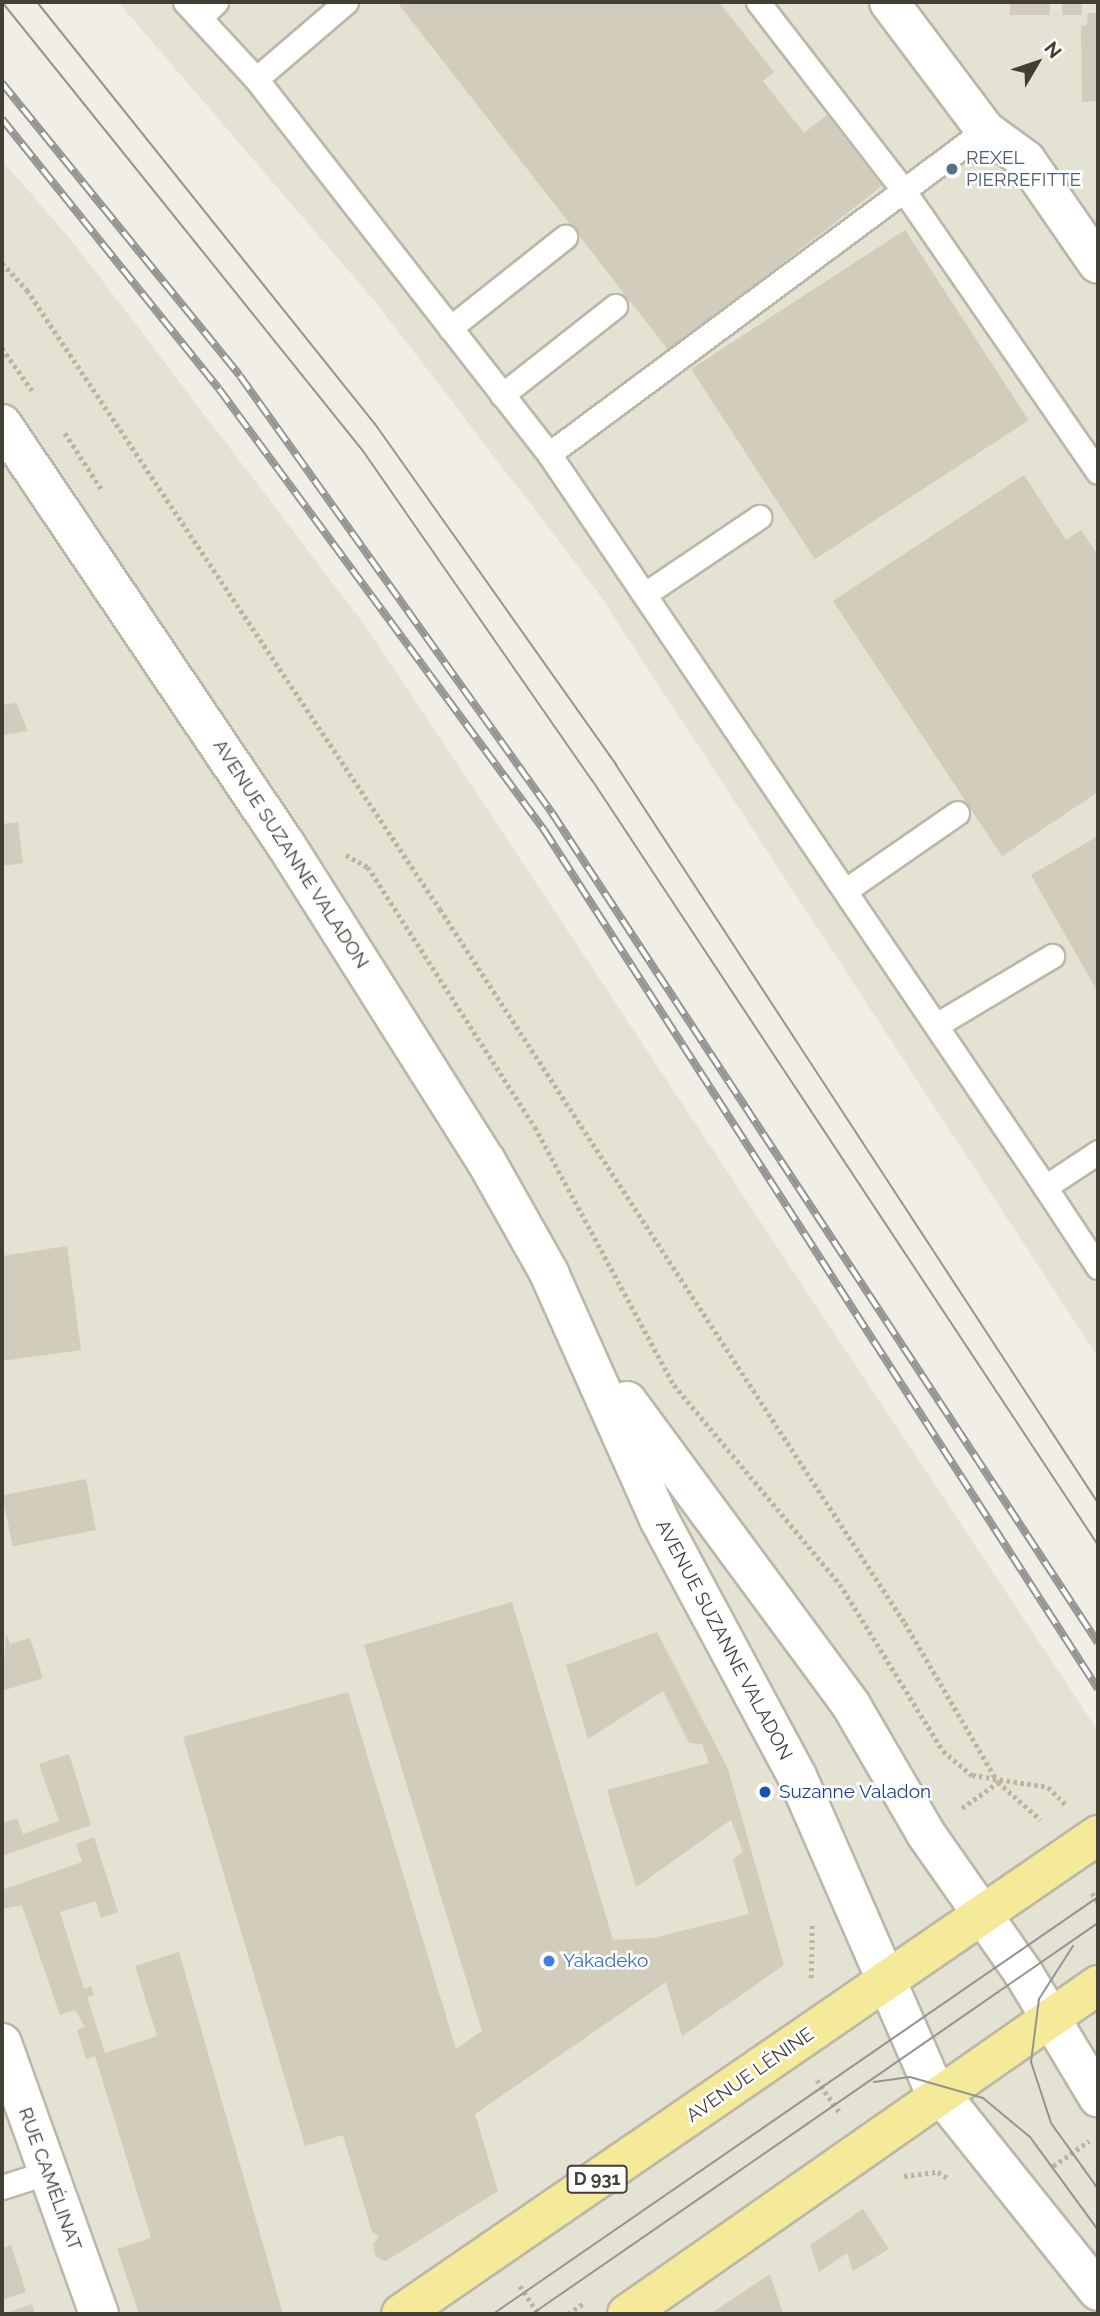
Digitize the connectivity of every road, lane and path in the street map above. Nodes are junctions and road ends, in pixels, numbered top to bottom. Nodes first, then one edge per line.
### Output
1 (346, 2) edge
2 (758, 2) edge
3 (888, 2) edge
4 (201, 7) edge
5 (256, 79) junction
6 (985, 130) junction
7 (904, 191) junction
8 (565, 237) dead end
9 (2, 262) edge
10 (1098, 264) edge
11 (615, 306) dead end
12 (450, 328) junction
13 (502, 395) junction
14 (2, 424) edge
15 (549, 454) junction
16 (1098, 472) edge
17 (760, 517) dead end
18 (645, 594) junction
19 (957, 813) dead end
20 (340, 852) dead end
21 (846, 890) junction
22 (1052, 956) dead end
23 (938, 1024) junction
24 (1098, 1153) edge
25 (1045, 1187) junction
26 (1098, 1267) edge
27 (560, 1296) junction
28 (998, 1782) junction
29 (1085, 1824) edge
30 (1067, 1857) junction
31 (983, 1914) junction
32 (886, 1980) junction
33 (1098, 1985) edge
34 (1051, 2017) junction
35 (2, 2043) edge
36 (1098, 2097) edge
37 (942, 2098) junction
38 (46, 2173) junction
39 (2, 2187) edge
40 (514, 2277) dead end
41 (1098, 2291) edge
42 (99, 2314) edge
43 (401, 2314) edge
44 (539, 2314) edge
45 (627, 2314) edge

1 - 5 lane
2 - 7 lane
3 - 6 street
4 - 5 lane
5 - 12 lane
6 - 7 lane
6 - 10 street
7 - 15 lane
7 - 16 lane
8 - 12 lane
9 - 28 path
11 - 13 lane
12 - 13 lane
13 - 15 lane
14 - 27 street, AVENUE SUZANNE VALADON
15 - 18 lane
17 - 18 lane
18 - 21 lane
19 - 21 lane
20 - 28 path
21 - 23 lane
22 - 23 lane
23 - 25 lane
24 - 25 lane
25 - 26 lane
27 - 31 street, AVENUE SUZANNE VALADON
27 - 32 street, AVENUE SUZANNE VALADON
28 - 29 path
28 - 30 path
29 - 30 main road, AVENUE LÉNINE / D 931
30 - 31 main road, AVENUE LÉNINE / D 931
31 - 32 main road, AVENUE LÉNINE / D 931
31 - 34 street, AVENUE SUZANNE VALADON
32 - 37 street, AVENUE SUZANNE VALADON
32 - 43 main road, AVENUE LÉNINE / D 931
33 - 34 main road
34 - 36 street, AVENUE SUZANNE VALADON
34 - 37 main road
35 - 38 street, RUE CAMÉLINAT
37 - 41 street, AVENUE SUZANNE VALADON
37 - 45 main road
38 - 39 lane
38 - 42 street, RUE CAMÉLINAT
40 - 44 path

